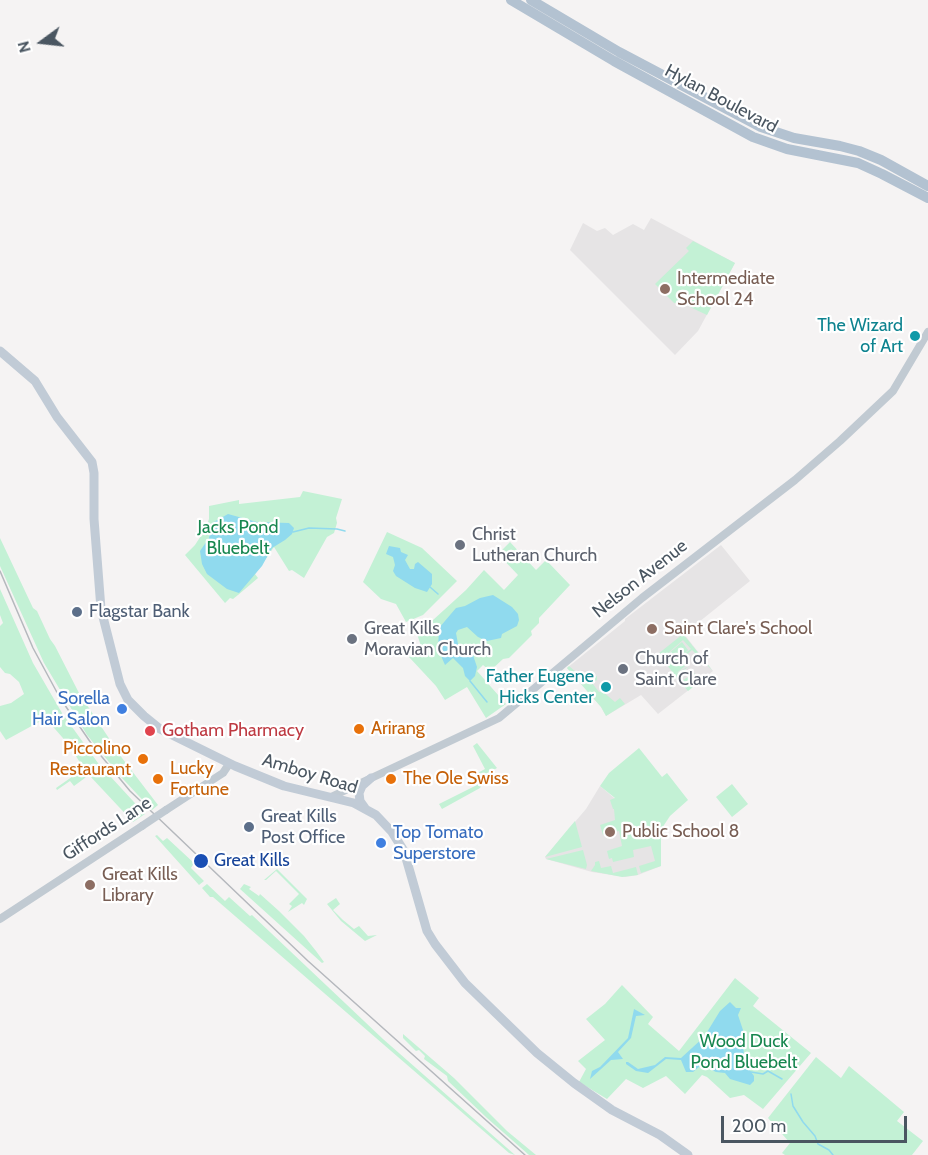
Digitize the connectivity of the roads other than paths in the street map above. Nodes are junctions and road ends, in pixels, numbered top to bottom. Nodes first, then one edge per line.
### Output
1 (511, 0) edge
2 (531, 0) edge
3 (928, 186) edge
4 (928, 198) edge
5 (928, 332) edge
6 (0, 351) edge
7 (230, 764) junction
8 (371, 778) junction
9 (331, 797) junction
10 (364, 808) junction
11 (0, 919) edge
12 (688, 1155) edge

1 - 4 main road, Hylan Boulevard
2 - 3 main road, Hylan Boulevard
5 - 8 street, Nelson Avenue
6 - 7 main road, Amboy Road
7 - 9 main road, Amboy Road
7 - 11 street, Giffords Lane, bridge
8 - 9 street, Nelson Avenue
8 - 10 main road
9 - 10 main road, Amboy Road
10 - 12 main road, Amboy Road

